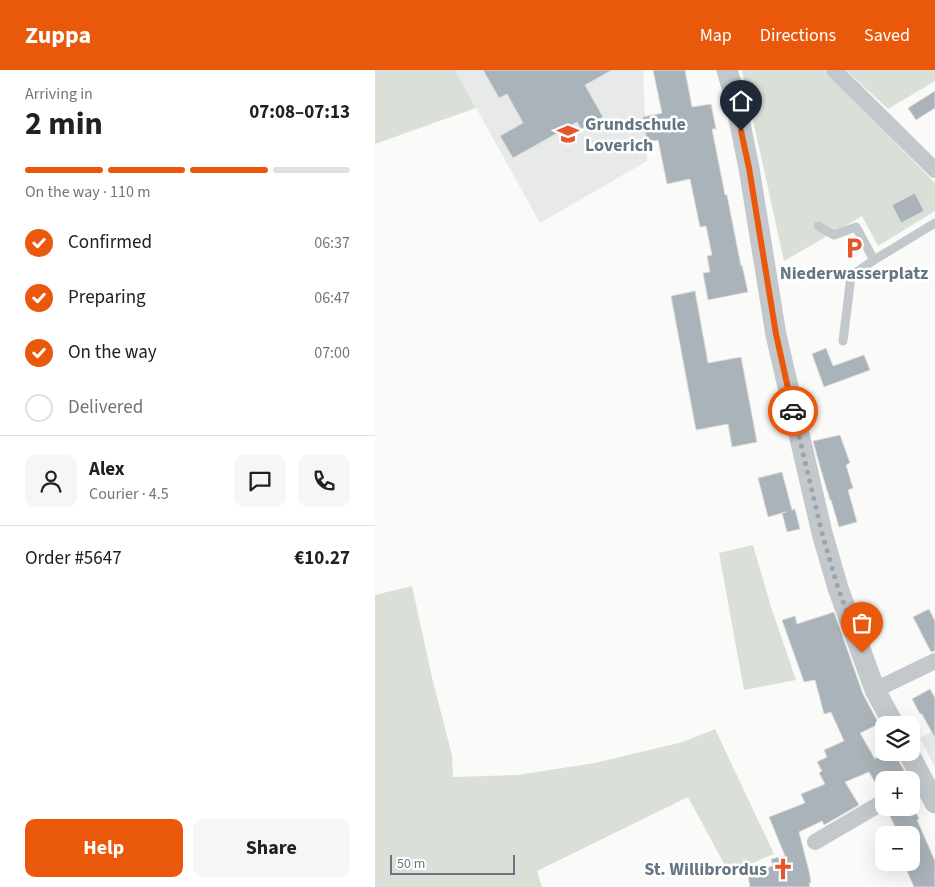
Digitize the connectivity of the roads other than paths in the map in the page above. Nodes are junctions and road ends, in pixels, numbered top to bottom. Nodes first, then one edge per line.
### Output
1 (727, 70) edge
2 (834, 70) edge
3 (935, 170) edge
4 (935, 223) edge
5 (818, 226) dead end
6 (874, 260) junction
7 (843, 341) dead end
8 (935, 661) edge
9 (875, 690) junction
10 (889, 716) edge
11 (920, 784) edge
12 (935, 803) edge
13 (875, 807) edge
14 (815, 842) dead end

1 - 9 street
2 - 3 street
4 - 6 lane
5 - 6 lane
6 - 7 lane
8 - 9 street
9 - 10 street
11 - 12 street
13 - 14 street

